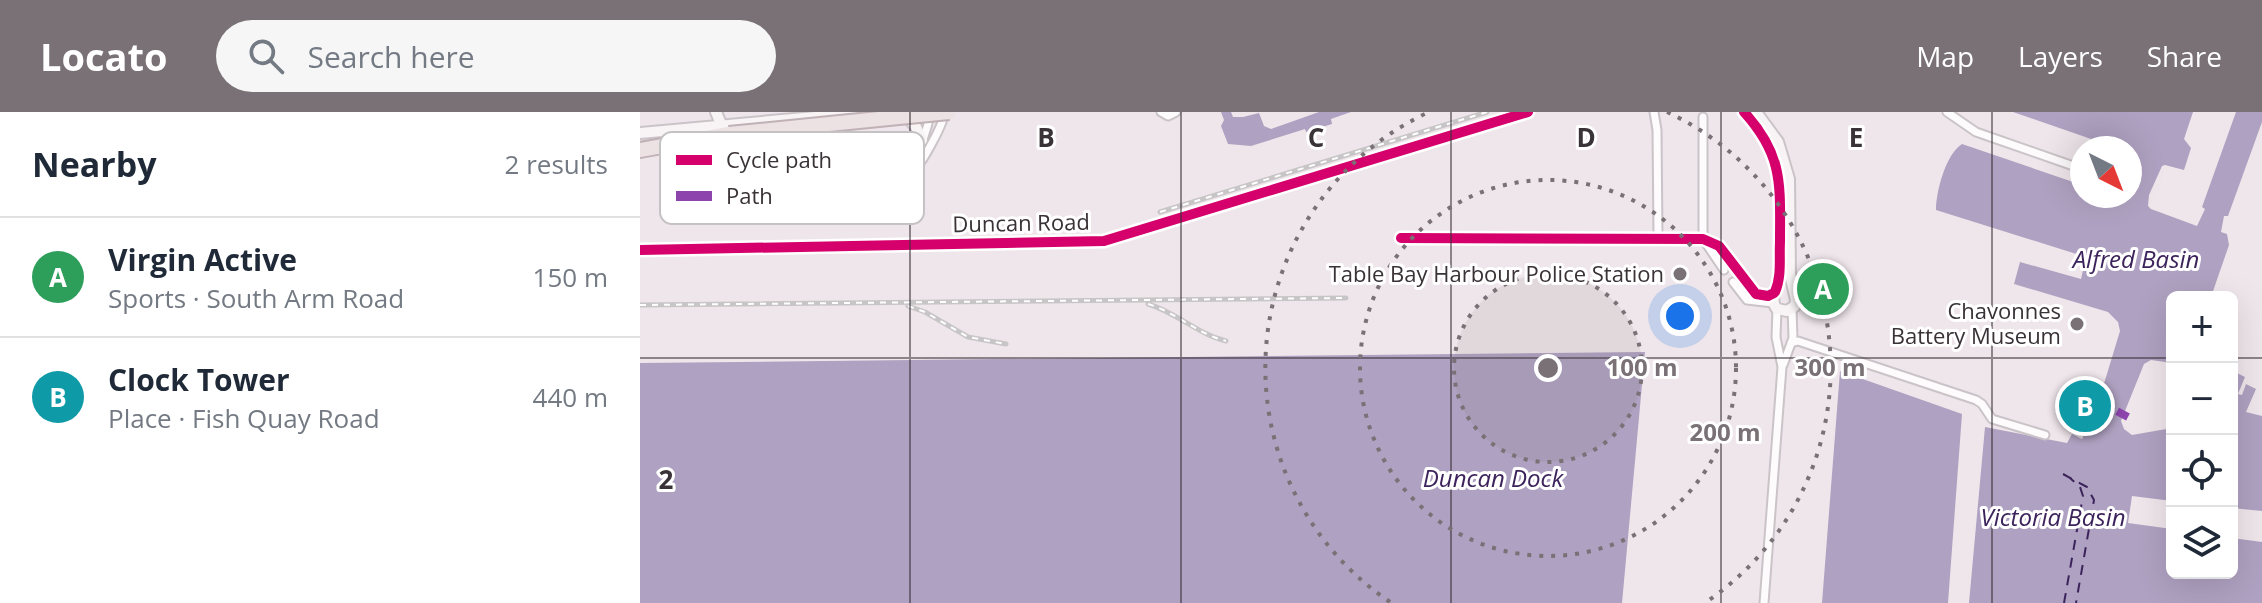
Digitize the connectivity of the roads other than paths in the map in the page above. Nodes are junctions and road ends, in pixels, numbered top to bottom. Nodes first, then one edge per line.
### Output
1 (716, 112) edge
2 (870, 112) edge
3 (901, 112) edge
4 (930, 112) edge
5 (947, 112) edge
6 (1161, 112) edge
7 (1176, 112) edge
8 (1528, 112) edge
9 (1654, 112) edge
10 (1744, 112) edge
11 (1756, 112) edge
12 (1947, 112) edge
13 (730, 113) edge
14 (1703, 117) dead end
15 (725, 129) junction
16 (660, 132) edge
17 (661, 132) edge
18 (704, 132) edge
19 (713, 132) edge
20 (918, 132) edge
21 (640, 133) edge
22 (924, 133) edge
23 (660, 138) edge
24 (640, 141) edge
25 (660, 145) edge
26 (640, 150) edge
27 (924, 154) edge
28 (2070, 165) edge
29 (1658, 237) junction
30 (1401, 238) dead end
31 (1703, 239) junction
32 (640, 250) edge
33 (1733, 264) dead end
34 (1724, 270) dead end
35 (1741, 275) dead end
36 (1733, 282) dead end
37 (1792, 291) junction
38 (1775, 299) junction
39 (1792, 309) junction
40 (1778, 344) junction
41 (1790, 344) junction
42 (1782, 367) junction
43 (2045, 435) dead end
44 (1764, 603) edge

1 - 15 street
2 - 15 street
3 - 20 street
4 - 22 street
5 - 15 highway, bridge
5 - 27 street
6 - 7 street
8 - 32 street, Duncan Road
9 - 29 street
10 - 38 street
11 - 37 street
12 - 28 street
13 - 15 street
14 - 31 street
15 - 17 street
15 - 18 highway
15 - 19 highway
16 - 21 street
23 - 24 highway
25 - 26 highway
29 - 30 street
29 - 31 street
31 - 33 street
31 - 34 street
35 - 38 street
36 - 38 street
37 - 38 street
37 - 39 street
38 - 39 street
38 - 40 street
39 - 41 street
40 - 41 street
40 - 42 street
41 - 42 street
41 - 43 street
42 - 44 street

